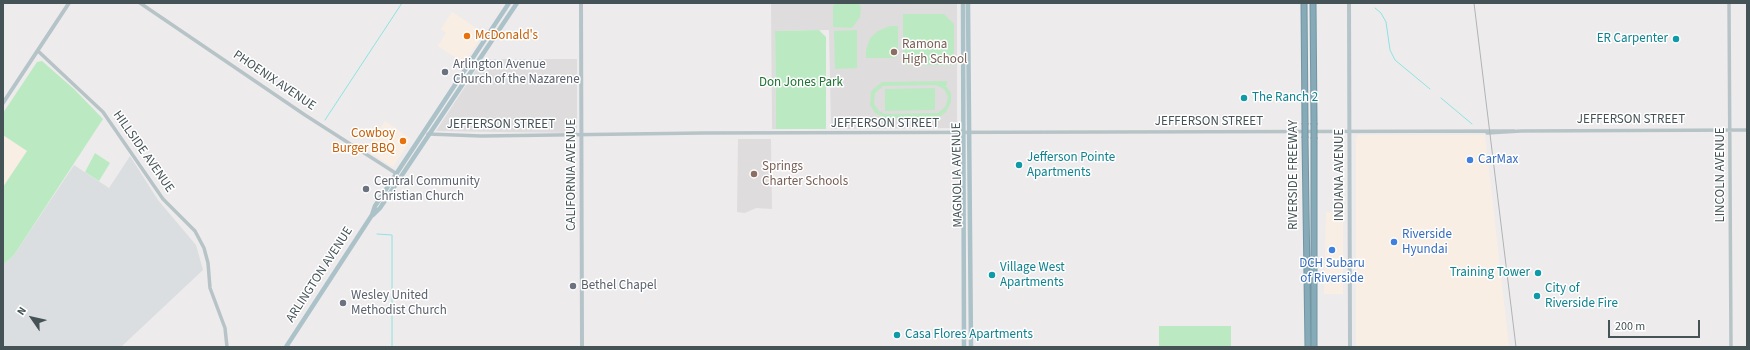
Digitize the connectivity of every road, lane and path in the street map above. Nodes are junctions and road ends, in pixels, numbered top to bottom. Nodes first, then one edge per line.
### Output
1 (70, 3) edge
2 (140, 3) edge
3 (509, 3) edge
4 (516, 3) edge
5 (580, 3) edge
6 (963, 3) edge
7 (968, 3) edge
8 (1304, 3) edge
9 (1313, 3) edge
10 (1349, 3) edge
11 (1729, 3) edge
12 (38, 51) junction
13 (3, 103) edge
14 (434, 126) junction
15 (1730, 130) junction
16 (1747, 130) edge
17 (1350, 132) junction
18 (422, 134) junction
19 (428, 134) junction
20 (963, 134) junction
21 (969, 134) junction
22 (436, 135) junction
23 (581, 135) junction
24 (397, 174) junction
25 (372, 215) junction
26 (227, 347) edge
27 (286, 347) edge
28 (582, 347) edge
29 (964, 347) edge
30 (971, 347) edge
31 (1308, 347) edge
32 (1314, 347) edge
33 (1350, 347) edge
34 (1731, 347) edge

1 - 12 main road
2 - 24 street, PHOENIX AVENUE
3 - 18 main road, ARLINGTON AVENUE
4 - 14 main road, ARLINGTON AVENUE
5 - 23 main road, CALIFORNIA AVENUE
6 - 20 main road, MAGNOLIA AVENUE
7 - 21 main road, MAGNOLIA AVENUE
8 - 31 highway, RIVERSIDE FREEWAY, bridge
9 - 32 highway, RIVERSIDE FREEWAY, bridge
10 - 17 main road, INDIANA AVENUE
11 - 15 street, LINCOLN AVENUE
12 - 13 main road
12 - 26 street, HILLSIDE AVENUE
14 - 19 main road, ARLINGTON AVENUE
14 - 22 street
15 - 16 street, JEFFERSON STREET
15 - 17 street, JEFFERSON STREET
15 - 34 street, LINCOLN AVENUE
17 - 21 street, JEFFERSON STREET
17 - 33 main road, INDIANA AVENUE
18 - 19 street, JEFFERSON STREET
18 - 24 main road, ARLINGTON AVENUE
19 - 22 street, JEFFERSON STREET
19 - 25 main road, ARLINGTON AVENUE
20 - 21 street, JEFFERSON STREET
20 - 23 street, JEFFERSON STREET
20 - 29 main road, MAGNOLIA AVENUE
21 - 30 main road, MAGNOLIA AVENUE
22 - 23 street, JEFFERSON STREET
23 - 28 main road, CALIFORNIA AVENUE
24 - 25 main road, ARLINGTON AVENUE
25 - 27 main road, ARLINGTON AVENUE

